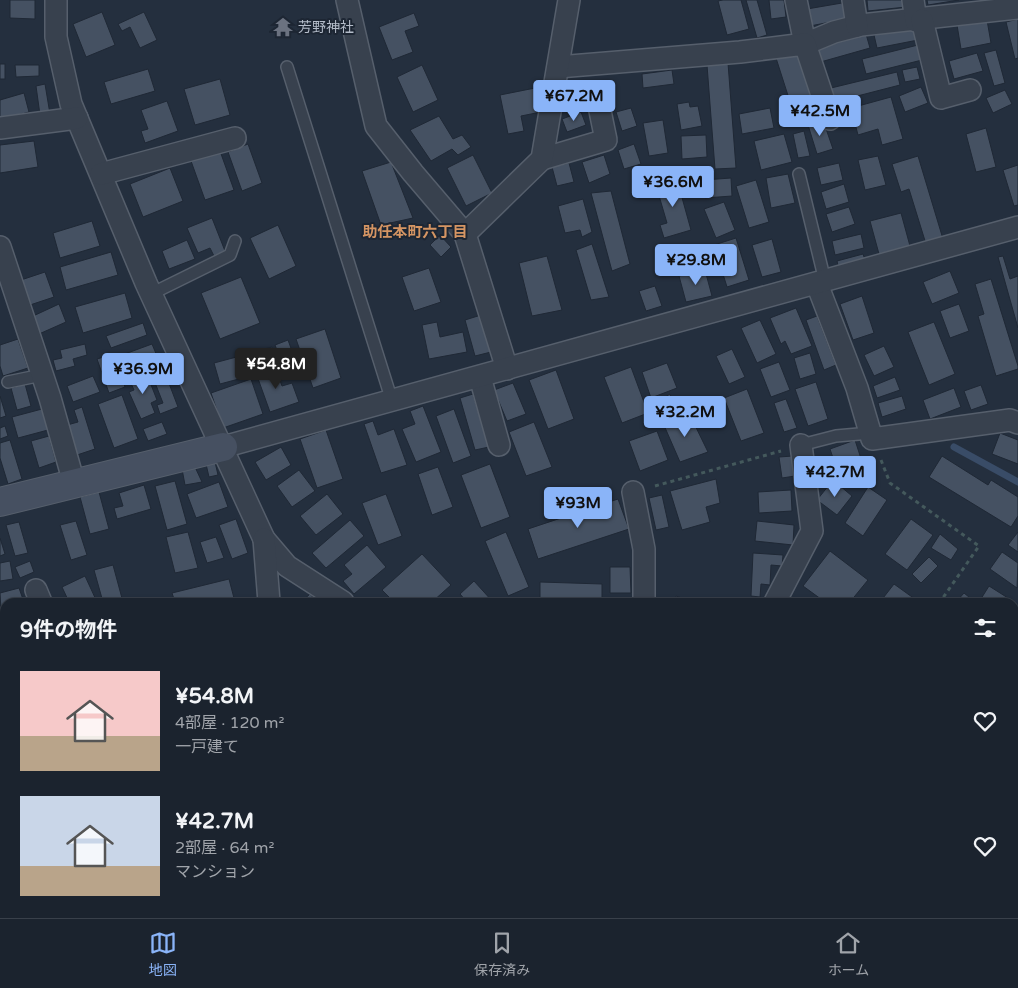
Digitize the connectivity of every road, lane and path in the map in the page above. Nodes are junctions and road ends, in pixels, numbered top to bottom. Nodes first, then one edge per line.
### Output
1 (56, 0) edge
2 (347, 0) edge
3 (569, 0) edge
4 (796, 0) edge
5 (854, 0) edge
6 (1018, 8) edge
7 (917, 14) edge
8 (856, 26) junction
9 (805, 44) junction
10 (287, 67) dead end
11 (558, 67) junction
12 (970, 90) dead end
13 (599, 106) dead end
14 (78, 118) junction
15 (830, 119) dead end
16 (0, 128) edge
17 (235, 138) dead end
18 (542, 159) junction
19 (101, 174) junction
20 (799, 174) dead end
21 (1018, 227) edge
22 (465, 234) junction
23 (235, 240) dead end
24 (0, 247) edge
25 (821, 282) junction
26 (151, 294) junction
27 (507, 369) junction
28 (42, 375) junction
29 (480, 377) junction
30 (8, 382) dead end
31 (392, 401) junction
32 (1018, 423) edge
33 (871, 436) junction
34 (500, 445) dead end
35 (801, 445) junction
36 (223, 448) junction
37 (74, 483) junction
38 (633, 492) joint
39 (0, 502) edge
40 (264, 540) junction
41 (269, 598) edge
42 (337, 598) edge
43 (644, 598) edge
44 (777, 598) edge
45 (943, 598) edge

1 - 14 street
2 - 22 street
3 - 11 street
4 - 9 street
5 - 8 street
6 - 7 street
7 - 8 street
7 - 12 street
8 - 9 street
9 - 11 street
9 - 15 street
10 - 31 lane
11 - 18 street
13 - 18 street
14 - 16 street
14 - 19 street
17 - 19 street
18 - 22 street
19 - 26 street
20 - 25 lane
21 - 25 street
22 - 27 street
23 - 26 lane
24 - 28 street
25 - 27 street
25 - 33 street
26 - 36 street
27 - 29 street
28 - 30 lane
28 - 37 street
29 - 31 street
29 - 34 street
31 - 36 street
32 - 33 street
33 - 35 lane
33 - 45 path
35 - 38 path
35 - 44 street
36 - 37 street
36 - 40 street
37 - 39 street
38 - 43 street
40 - 41 street
40 - 42 street

